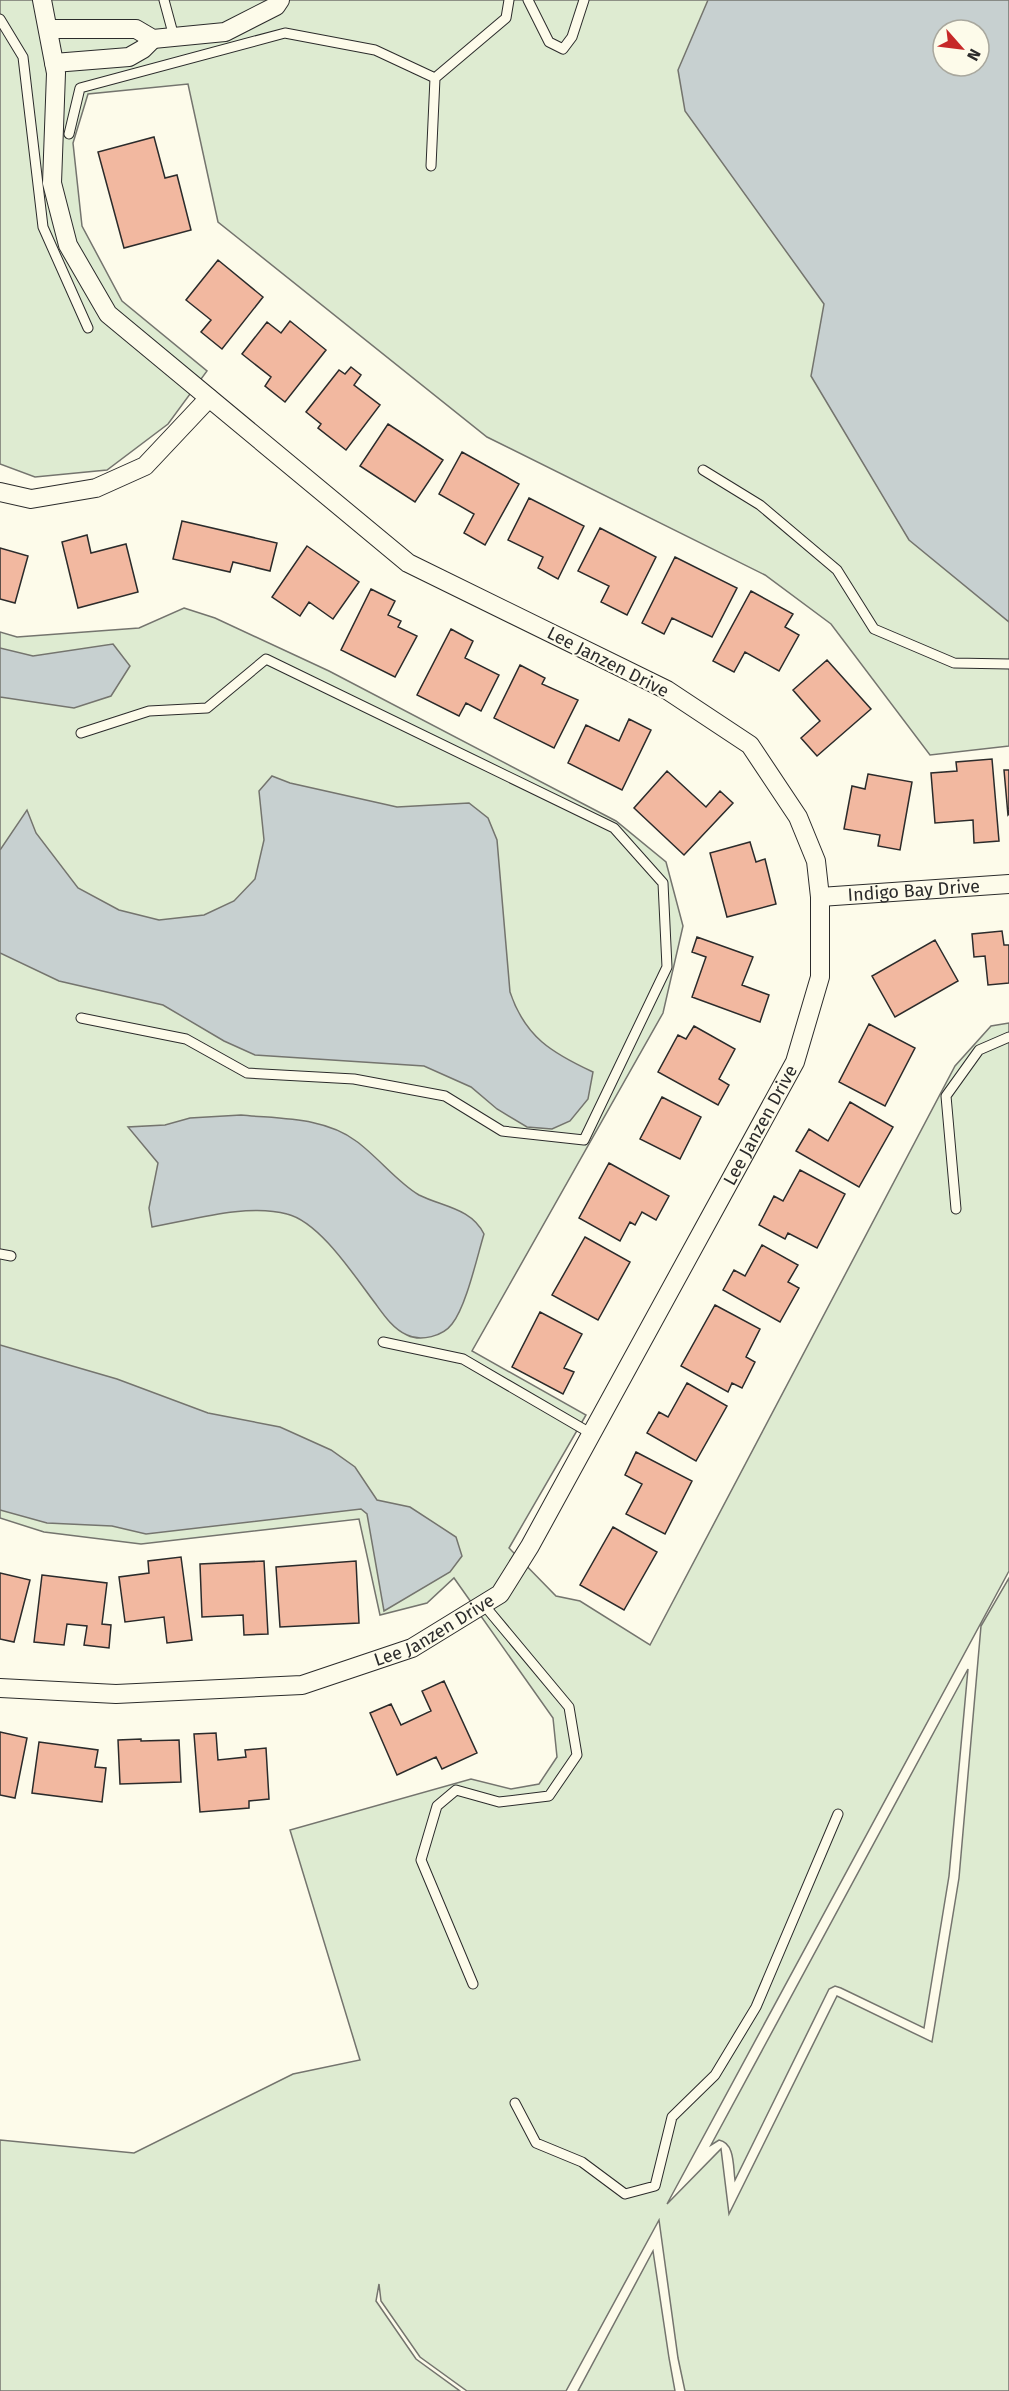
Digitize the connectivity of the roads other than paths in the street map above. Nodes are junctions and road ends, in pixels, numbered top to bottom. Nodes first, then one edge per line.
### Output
1 (42, 0) edge
2 (164, 0) edge
3 (280, 0) edge
4 (509, 0) edge
5 (528, 0) edge
6 (584, 0) edge
7 (0, 19) edge
8 (48, 29) junction
9 (174, 37) junction
10 (153, 39) junction
11 (54, 63) junction
12 (435, 78) junction
13 (69, 134) dead end
14 (431, 166) dead end
15 (88, 327) dead end
16 (209, 398) junction
17 (703, 470) dead end
18 (0, 492) edge
19 (1009, 664) edge
20 (81, 733) dead end
21 (1009, 884) edge
22 (820, 897) junction
23 (81, 1018) dead end
24 (1009, 1037) edge
25 (956, 1209) dead end
26 (0, 1254) edge
27 (10, 1256) dead end
28 (383, 1342) dead end
29 (585, 1430) dead end
30 (489, 1611) dead end
31 (0, 1688) edge
32 (838, 1814) dead end
33 (472, 1984) dead end
34 (515, 2103) dead end

1 - 8 street, Lee Janzen Drive
2 - 9 lane
3 - 9 street
4 - 12 lane
5 - 6 lane
7 - 15 lane
8 - 10 street
8 - 11 street, Lee Janzen Drive
9 - 10 street
10 - 11 street
11 - 16 street, Lee Janzen Drive
12 - 13 lane
12 - 14 lane
16 - 18 street
16 - 22 street, Lee Janzen Drive
17 - 19 lane
20 - 23 lane
21 - 22 street, Indigo Bay Drive
22 - 31 street, Lee Janzen Drive
24 - 25 lane
26 - 27 lane
28 - 29 lane
30 - 33 lane
32 - 34 lane

